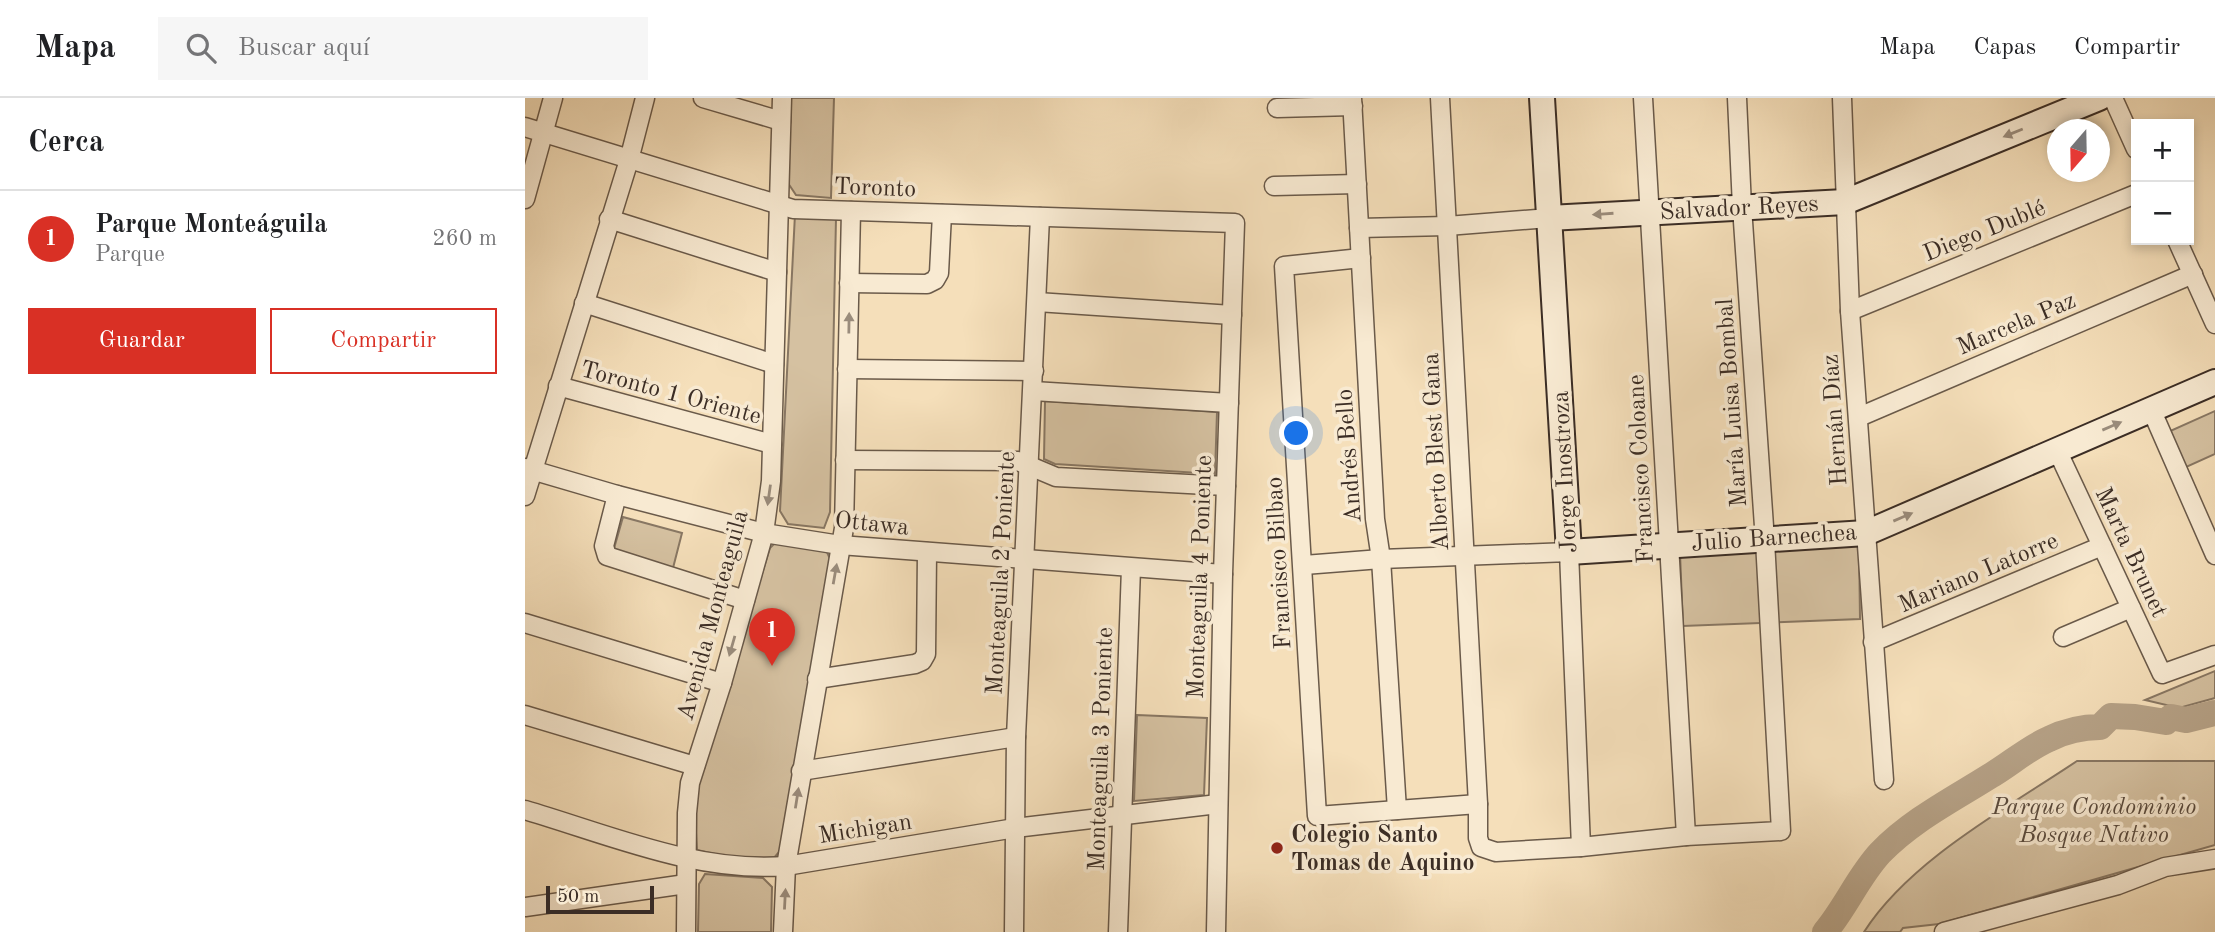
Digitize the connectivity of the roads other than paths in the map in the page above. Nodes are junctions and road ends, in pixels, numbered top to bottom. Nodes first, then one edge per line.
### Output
1 (553, 98) edge
2 (645, 98) edge
3 (703, 98) edge
4 (782, 98) edge
5 (1440, 98) edge
6 (1542, 98) edge
7 (1643, 98) edge
8 (1737, 98) edge
9 (1842, 98) edge
10 (2099, 98) edge
11 (2113, 98) edge
12 (1352, 102) edge
13 (1277, 108) dead end
14 (781, 121) junction
15 (525, 127) edge
16 (544, 133) junction
17 (2131, 138) edge
18 (629, 160) junction
19 (1357, 184) junction
20 (1274, 186) dead end
21 (2131, 196) edge
22 (525, 199) edge
23 (1845, 202) junction
24 (780, 206) junction
25 (1742, 207) junction
26 (851, 211) junction
27 (1650, 211) junction
28 (942, 214) junction
29 (1040, 217) junction
30 (1549, 218) junction
31 (610, 219) junction
32 (1235, 223) joint
33 (1447, 226) junction
34 (1359, 228) junction
35 (2179, 245) edge
36 (1361, 258) junction
37 (777, 272) junction
38 (2193, 274) junction
39 (849, 283) junction
40 (1037, 302) junction
41 (584, 303) junction
42 (1850, 311) junction
43 (1231, 315) junction
44 (2215, 324) edge
45 (774, 364) junction
46 (847, 369) junction
47 (1034, 371) junction
48 (2215, 382) edge
49 (558, 386) junction
50 (1033, 391) junction
51 (1229, 403) junction
52 (2151, 409) junction
53 (1859, 417) junction
54 (772, 444) junction
55 (2057, 450) junction
56 (845, 460) junction
57 (1030, 465) junction
58 (529, 469) edge
59 (1226, 486) junction
60 (617, 495) junction
61 (525, 496) edge
62 (764, 533) junction
63 (1866, 533) junction
64 (1765, 541) junction
65 (1669, 544) junction
66 (840, 545) junction
67 (2102, 546) junction
68 (927, 552) junction
69 (1569, 552) junction
70 (2215, 555) edge
71 (1465, 557) junction
72 (1381, 559) junction
73 (1026, 561) junction
74 (1304, 565) junction
75 (1131, 568) junction
76 (1223, 574) junction
77 (745, 600) junction
78 (2131, 608) junction
79 (525, 623) edge
80 (2063, 637) dead end
81 (1873, 642) junction
82 (2215, 655) edge
83 (817, 679) junction
84 (722, 682) junction
85 (525, 715) edge
86 (1016, 737) junction
87 (695, 766) junction
88 (801, 772) junction
89 (1884, 780) dead end
90 (1218, 804) junction
91 (1478, 804) junction
92 (525, 810) edge
93 (1397, 810) junction
94 (1122, 816) junction
95 (1015, 828) junction
96 (1686, 836) junction
97 (1581, 847) junction
98 (686, 859) junction
99 (2215, 859) edge
100 (786, 866) junction
101 (686, 884) junction
102 (525, 907) edge
103 (686, 932) edge
104 (783, 932) edge
105 (1014, 932) edge
106 (1118, 932) edge
107 (1216, 932) edge
108 (1944, 932) edge

1 - 16 street
2 - 18 street
3 - 14 street
4 - 14 street, Avenida Monteaguila
5 - 33 street, Alberto Blest Gana
6 - 30 street, Jorge Inostroza
7 - 27 street, Francisco Coloane
8 - 25 street, María Luisa Bombal
9 - 23 street, Hernán Díaz
10 -> 23 street, Salvador Reyes
11 - 17 street
12 - 13 street
12 - 19 street, Andrés Bello
14 - 24 street, Avenida Monteaguila
15 - 16 street, Toronto
16 - 18 street, Toronto
16 - 22 street
18 - 24 street, Toronto
18 - 31 street
19 - 20 street
19 - 34 street, Andrés Bello
21 - 42 street, Diego Dublé
23 - 25 street, Salvador Reyes
23 - 42 street, Hernán Díaz
24 - 26 street, Toronto
24 - 37 street, Avenida Monteaguila
25 - 27 street, Salvador Reyes
25 - 64 street, María Luisa Bombal
26 - 28 street, Toronto
26 - 39 street
27 -> 30 street, Salvador Reyes
27 - 65 street, Francisco Coloane
28 - 29 street, Toronto
28 - 39 street
29 - 32 street, Toronto
29 - 40 street, Monteaguila 2 Poniente
30 - 33 street, Salvador Reyes
30 - 69 street, Jorge Inostroza
31 - 37 street
31 - 41 street
32 - 43 street, Monteaguila 4 Poniente
33 - 34 street, Salvador Reyes
33 - 71 street, Alberto Blest Gana
34 - 36 street, Andrés Bello
35 - 38 street
36 - 72 street, Andrés Bello
36 - 74 street, Francisco Bilbao
37 - 45 street, Avenida Monteaguila
38 - 44 street
38 - 53 street, Marcela Paz
46 -> 39 street
40 - 43 street
40 - 47 street, Monteaguila 2 Poniente
41 - 45 street
41 - 49 street
42 - 53 street, Hernán Díaz
43 - 51 street, Monteaguila 4 Poniente
45 - 54 street, Avenida Monteaguila
46 - 47 street
46 - 56 street
47 - 50 street, Monteaguila 2 Poniente
48 - 52 street, Julio Barnechea
49 - 54 street, Toronto 1 Oriente
49 - 58 street
50 - 51 street
50 - 57 street, Monteaguila 2 Poniente
51 - 59 street, Monteaguila 4 Poniente
55 -> 52 street, Julio Barnechea
52 - 70 street
53 - 63 street, Hernán Díaz
54 -> 62 street, Avenida Monteaguila
63 -> 55 street, Julio Barnechea
55 - 67 street, Marta Brunet
56 - 57 street
56 - 66 street
57 - 59 street
57 - 73 street, Monteaguila 2 Poniente
58 - 60 street, Ottawa
58 - 61 street
59 - 76 street, Monteaguila 4 Poniente
60 - 62 street, Ottawa
60 - 77 street
62 - 66 street, Ottawa
62 - 77 street, Avenida Monteaguila
63 - 64 street, Julio Barnechea
63 - 81 street, Hernán Díaz
64 - 65 street, Julio Barnechea
64 - 96 street, María Luisa Bombal
65 - 69 street, Julio Barnechea
65 - 96 street, Francisco Coloane
66 - 68 street, Ottawa
83 -> 66 street
67 - 78 street, Marta Brunet
67 - 81 street, Mariano Latorre
68 - 73 street, Ottawa
68 - 83 street
69 - 71 street, Julio Barnechea
69 - 97 street, Jorge Inostroza
71 - 72 street, Julio Barnechea
71 - 91 street, Alberto Blest Gana
72 - 74 street, Julio Barnechea
72 - 93 street, Andrés Bello
73 - 75 street, Ottawa
73 - 86 street, Monteaguila 2 Poniente
74 - 93 street, Francisco Bilbao
75 - 76 street, Ottawa
75 - 94 street, Monteaguila 3 Poniente
76 - 90 street, Monteaguila 4 Poniente
77 -> 84 street, Avenida Monteaguila
78 - 80 street
78 - 82 street, Marta Brunet
79 - 84 street
81 - 89 street, Hernán Díaz
83 - 88 street
84 - 87 street, Avenida Monteaguila
85 - 87 street
86 - 88 street
86 - 95 street, Monteaguila 2 Poniente
87 - 98 street, Avenida Monteaguila
100 -> 88 street
90 - 94 street, Michigan
90 - 107 street, Monteaguila 4 Poniente
91 - 93 street
91 - 97 street, Alberto Blest Gana
92 - 98 street, Michigan
94 - 95 street, Michigan
94 - 106 street, Monteaguila 3 Poniente
95 - 100 street, Michigan
95 - 105 street, Monteaguila 2 Poniente
96 - 97 street
98 - 100 street, Michigan
98 - 101 street, Avenida Monteaguila
99 - 108 street
104 -> 100 street
101 - 102 street
101 - 103 street, Avenida Monteaguila

